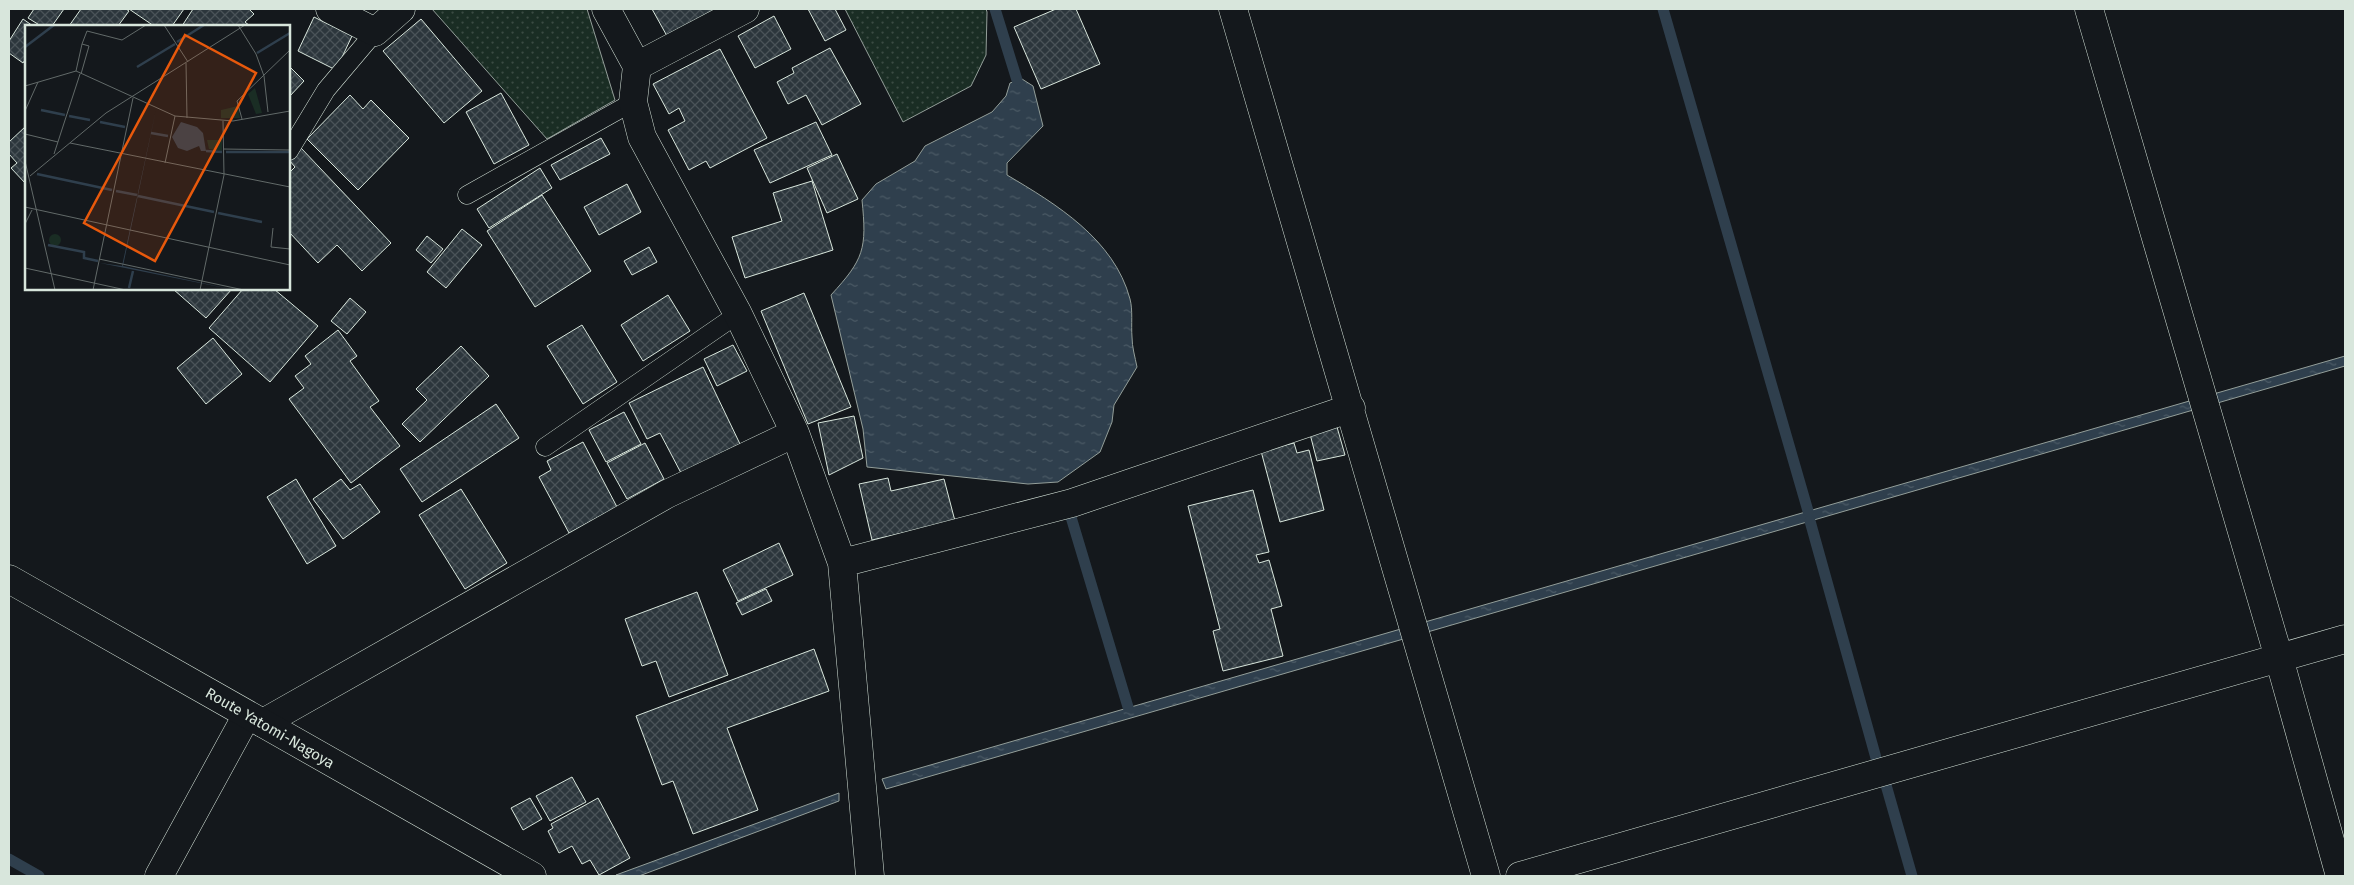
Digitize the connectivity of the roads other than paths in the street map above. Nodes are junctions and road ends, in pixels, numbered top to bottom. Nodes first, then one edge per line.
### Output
1 (330, 9) edge
2 (402, 9) edge
3 (606, 9) edge
4 (745, 9) edge
5 (1232, 9) edge
6 (2088, 9) edge
7 (375, 32) junction
8 (636, 66) junction
9 (633, 102) junction
10 (290, 149) edge
11 (467, 195) dead end
12 (738, 314) junction
13 (1351, 408) junction
14 (794, 432) junction
15 (545, 447) dead end
16 (842, 563) junction
17 (9, 579) edge
18 (2345, 638) edge
19 (2279, 658) junction
20 (255, 719) junction
21 (159, 876) edge
22 (532, 876) edge
23 (870, 876) edge
24 (1486, 876) edge
25 (1520, 876) edge
26 (2340, 876) edge

1 - 7 street
2 - 7 street
3 - 8 street
4 - 8 street
5 - 13 street
6 - 19 street
7 - 10 lane
8 - 9 street
9 - 11 lane
9 - 12 street
12 - 14 street
12 - 15 lane
13 - 16 street
13 - 24 street
14 - 16 street
14 - 20 street
16 - 23 street
17 - 20 street, Route Yatomi-Nagoya
18 - 19 street
19 - 25 street
19 - 26 street
20 - 21 street
20 - 22 street, Route Yatomi-Nagoya

